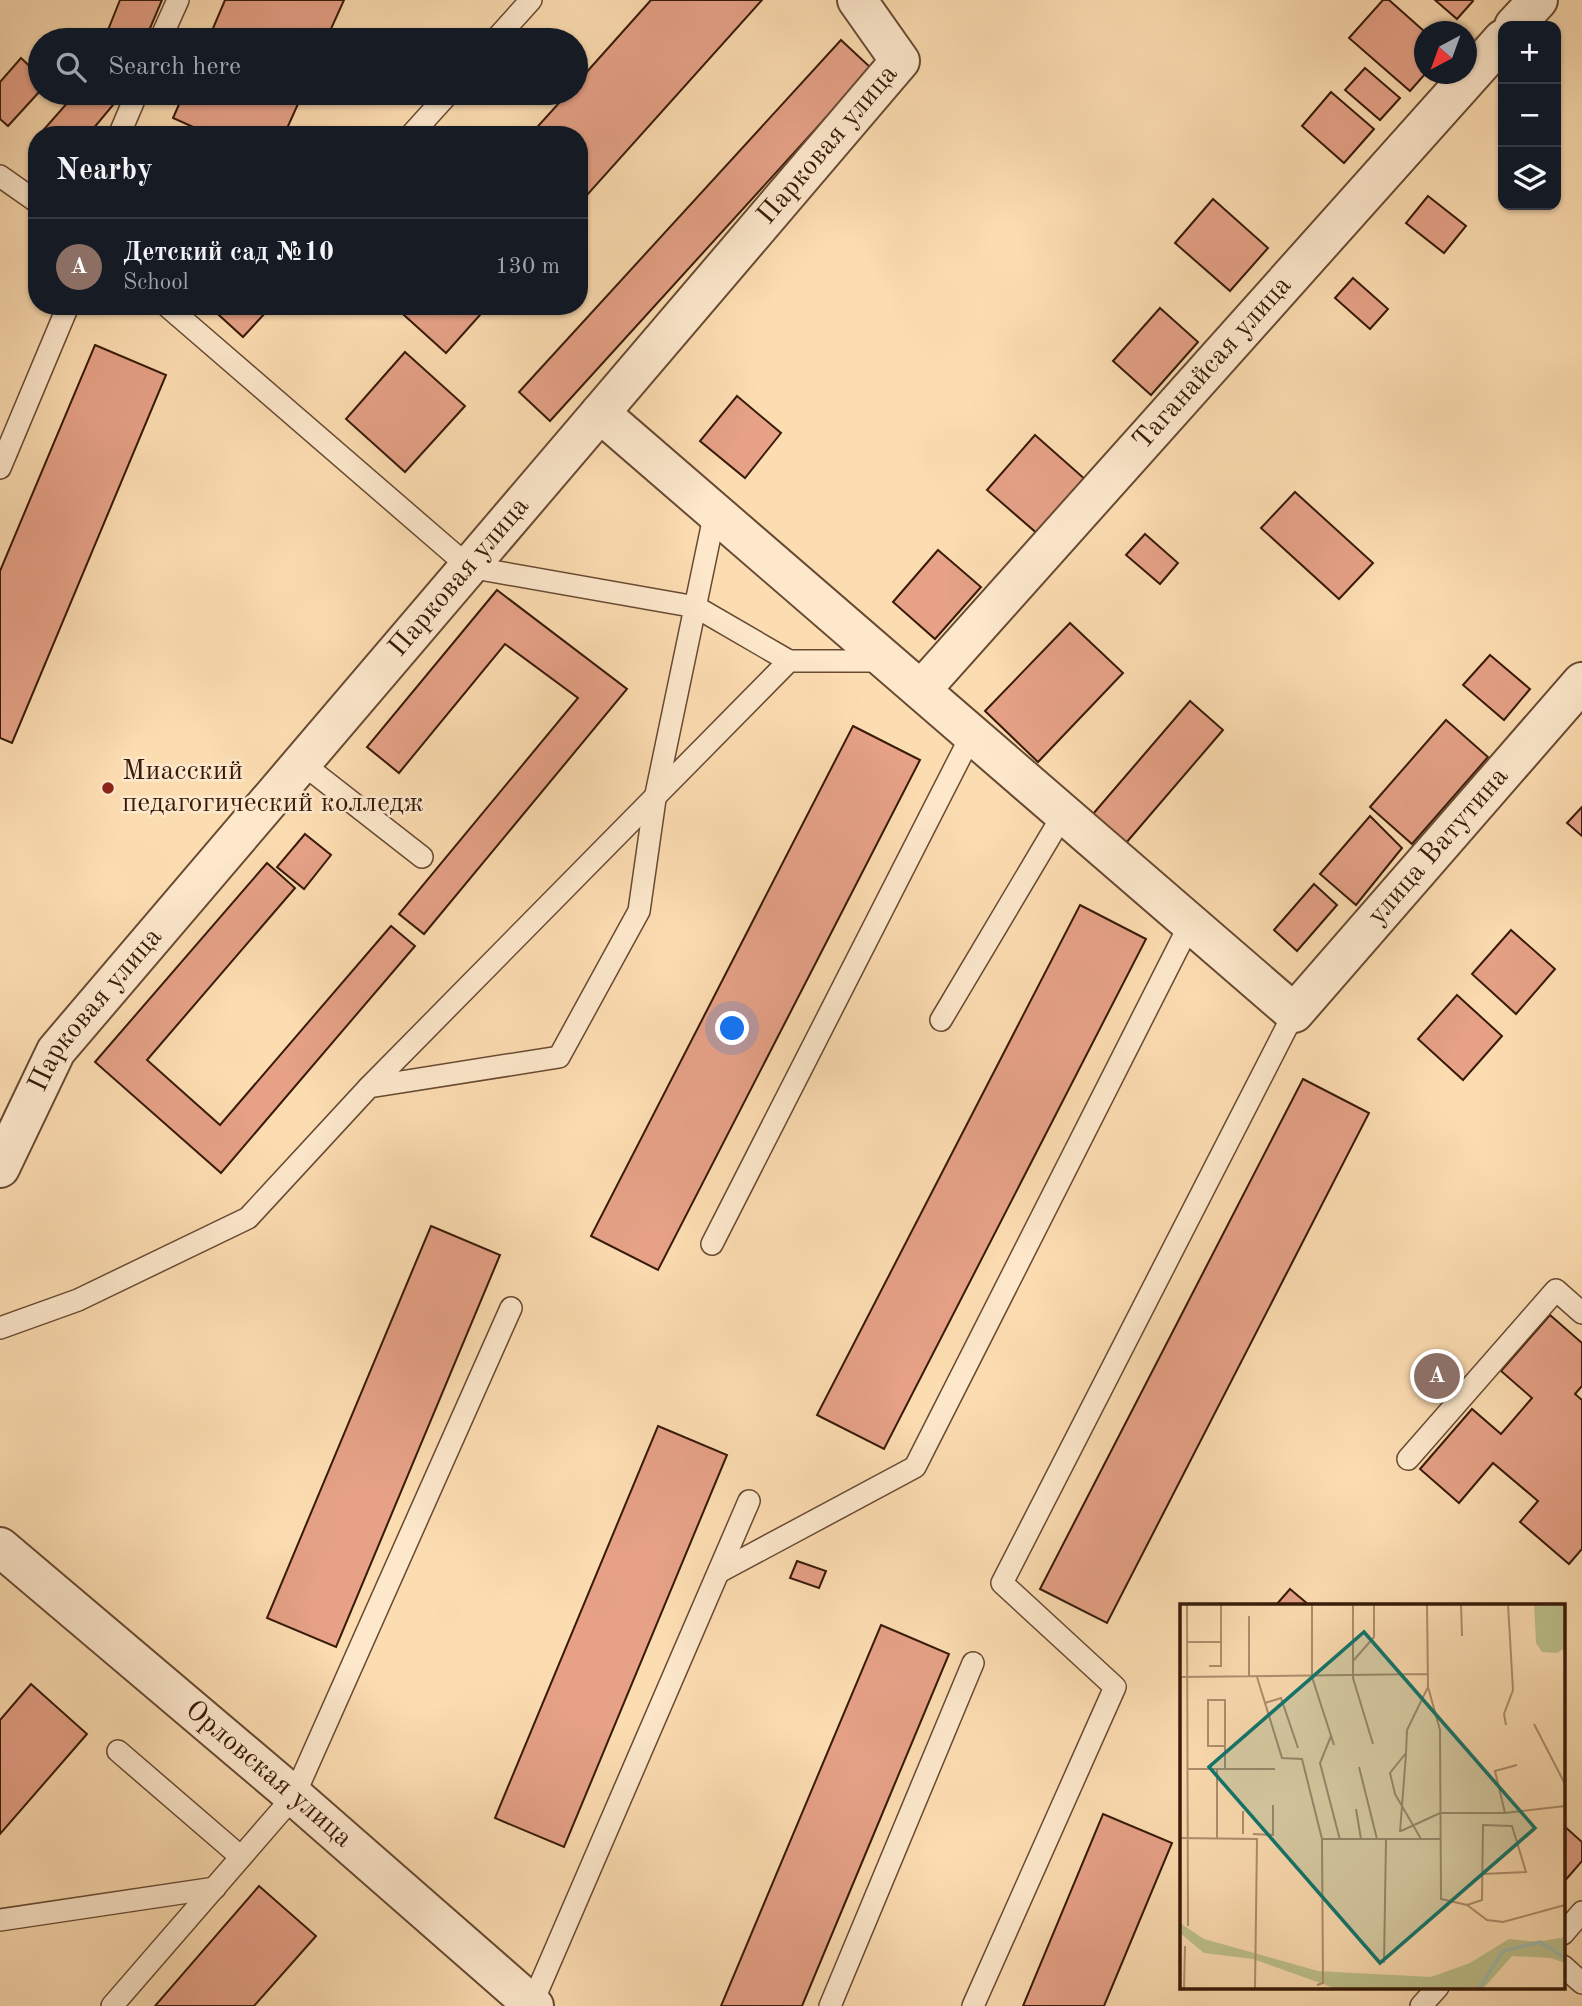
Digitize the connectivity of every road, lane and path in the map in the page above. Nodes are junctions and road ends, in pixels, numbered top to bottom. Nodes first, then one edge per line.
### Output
1 (178, 0) edge
2 (531, 0) edge
3 (857, 0) edge
4 (1538, 0) edge
5 (1519, 21) edge
6 (165, 28) edge
7 (506, 28) edge
8 (1498, 44) edge
9 (133, 105) edge
10 (438, 105) edge
11 (125, 126) edge
12 (419, 126) edge
13 (0, 176) edge
14 (28, 196) edge
15 (64, 315) edge
16 (177, 315) edge
17 (600, 413) junction
18 (0, 468) edge
19 (715, 512) junction
20 (469, 567) junction
21 (696, 607) junction
22 (789, 661) junction
23 (889, 661) junction
24 (1582, 682) edge
25 (921, 690) junction
26 (972, 734) junction
27 (303, 764) junction
28 (655, 799) junction
29 (1064, 813) junction
30 (422, 858) dead end
31 (1191, 922) junction
32 (1294, 1013) junction
33 (941, 1020) dead end
34 (369, 1087) junction
35 (0, 1168) edge
36 (712, 1244) dead end
37 (511, 1308) dead end
38 (1582, 1313) edge
39 (0, 1328) edge
40 (1408, 1460) dead end
41 (749, 1502) dead end
42 (0, 1547) edge
43 (719, 1572) junction
44 (973, 1664) dead end
45 (118, 1751) dead end
46 (294, 1796) junction
47 (242, 1857) junction
48 (215, 1888) junction
49 (1582, 1912) edge
50 (0, 1920) edge
51 (1564, 1933) edge
52 (1564, 1967) edge
53 (1582, 1983) edge
54 (1437, 1988) edge
55 (112, 2006) edge
56 (532, 2006) edge
57 (830, 2006) edge
58 (973, 2006) edge
59 (1421, 2006) edge

1 - 6 lane
2 - 7 lane
3 - 17 street, Парковая улица
4 - 5 street
8 - 25 street, Таганайсая улица
9 - 11 lane
10 - 12 lane
13 - 14 lane
15 - 18 lane
16 - 20 lane
17 - 19 street
17 - 20 street, Парковая улица
19 - 21 lane
19 - 23 street
20 - 21 lane
20 - 27 street, Парковая улица
21 - 22 lane
21 - 28 lane
22 - 23 lane
22 - 28 lane
23 - 25 street
24 - 32 street, улица Ватутина
25 - 26 street
26 - 29 street
26 - 36 lane
27 - 30 lane
27 - 35 street, Парковая улица
28 - 34 lane
28 - 34 lane
29 - 31 street
29 - 33 lane
31 - 32 street
31 - 43 lane
32 - 58 lane
34 - 39 lane
37 - 46 lane
38 - 40 lane
41 - 43 lane
42 - 46 street, Орловская улица
43 - 56 lane
44 - 57 lane
45 - 47 lane
46 - 47 lane
46 - 56 street, Орловская улица
47 - 48 lane
48 - 50 lane
48 - 55 lane
49 - 51 lane
52 - 53 lane
54 - 59 lane

